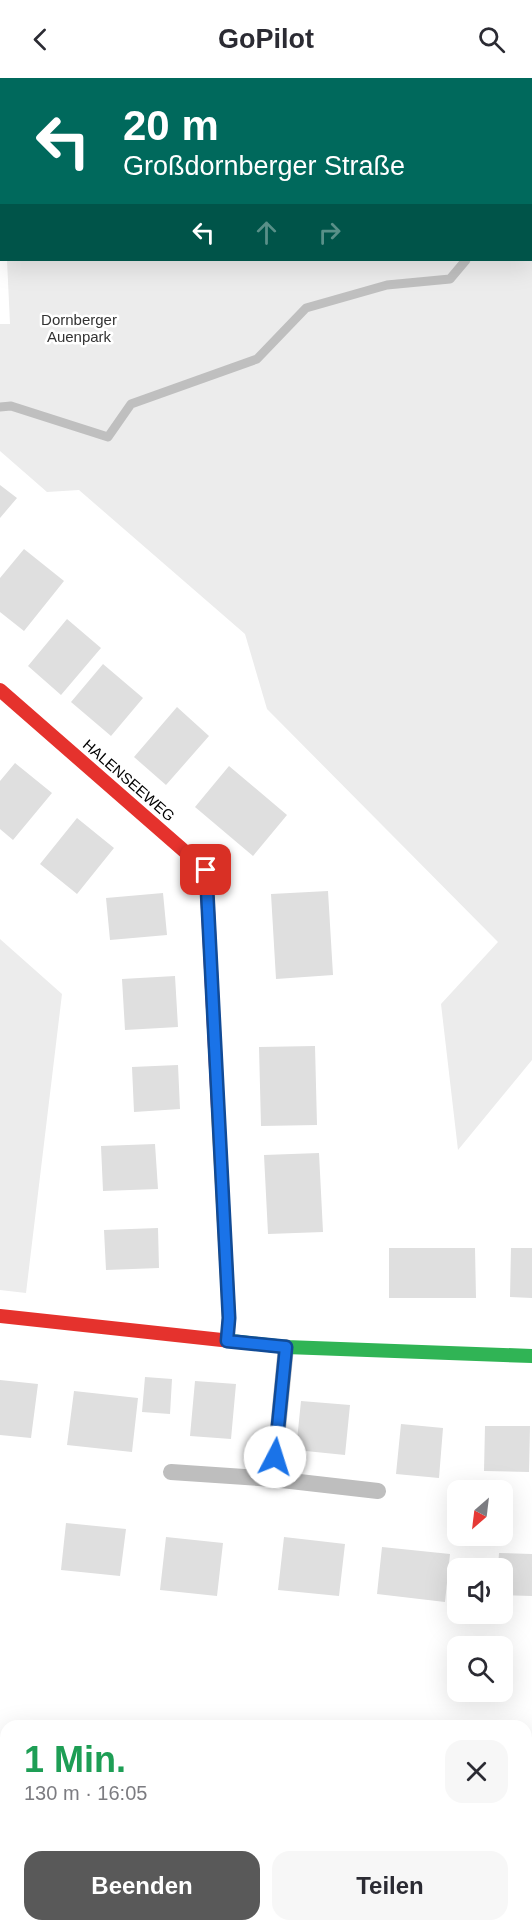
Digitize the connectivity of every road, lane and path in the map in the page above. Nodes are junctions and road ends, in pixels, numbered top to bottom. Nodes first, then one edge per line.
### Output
1 (0, 690) edge
2 (0, 1316) edge
3 (227, 1341) junction
4 (286, 1347) junction
5 (532, 1356) edge
6 (171, 1472) dead end
7 (273, 1479) junction
8 (378, 1491) dead end

1 - 3 street, HALENSEEWEG
2 - 3 street
3 - 4 street
4 - 5 street
4 - 7 lane
6 - 7 lane
7 - 8 lane

